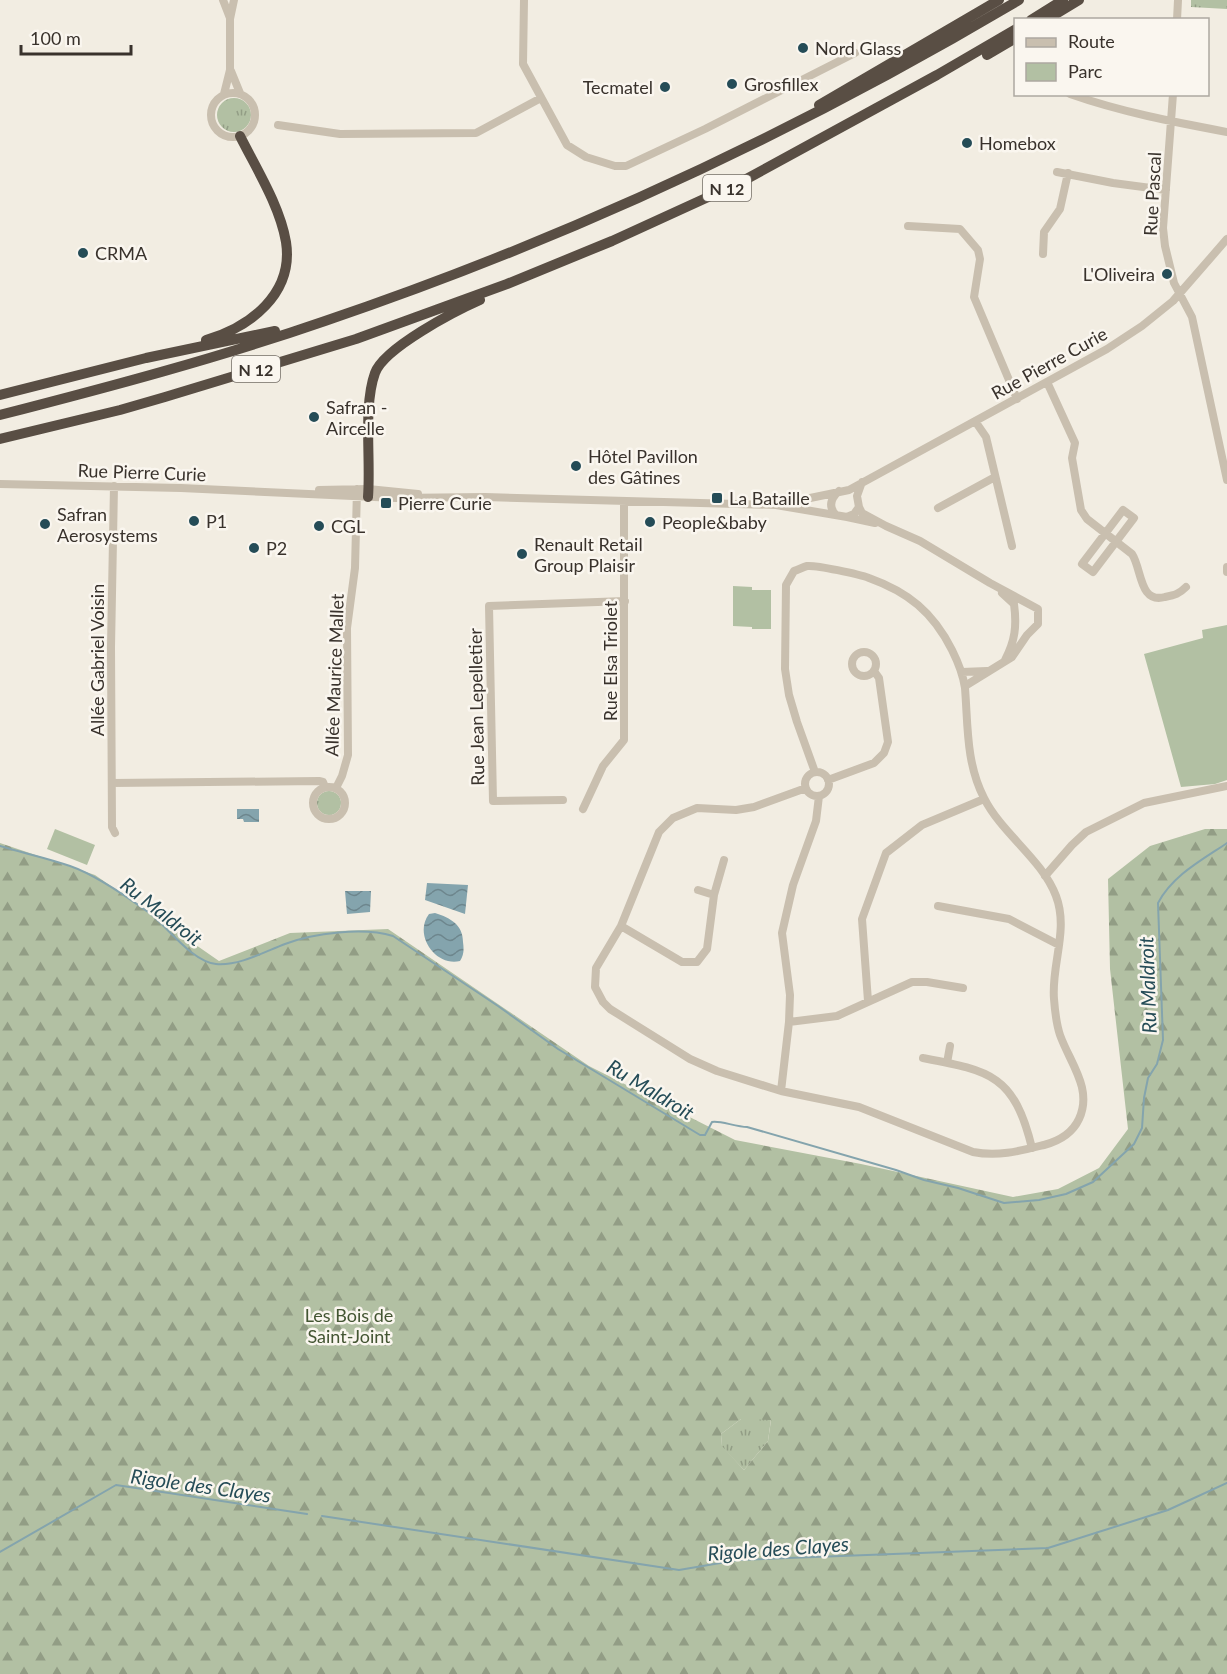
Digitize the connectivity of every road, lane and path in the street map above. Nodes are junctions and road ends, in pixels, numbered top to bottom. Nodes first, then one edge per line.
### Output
1 (223, 0) edge
2 (234, 0) edge
3 (524, 0) edge
4 (999, 0) edge
5 (1019, 0) edge
6 (1063, 0) edge
7 (1079, 0) edge
8 (1178, 0) edge
9 (1034, 18) edge
10 (1049, 18) edge
11 (1177, 18) edge
12 (230, 19) junction
13 (1014, 30) edge
14 (1014, 39) edge
15 (855, 53) dead end
16 (230, 70) junction
17 (937, 75) junction
18 (240, 93) junction
19 (224, 94) junction
20 (1076, 96) edge
21 (1173, 96) edge
22 (542, 98) junction
23 (1172, 122) junction
24 (799, 123) junction
25 (278, 125) dead end
26 (1227, 132) edge
27 (240, 136) junction
28 (1057, 172) dead end
29 (1068, 174) junction
30 (1166, 189) junction
31 (908, 226) dead end
32 (1227, 239) edge
33 (1043, 254) dead end
34 (507, 284) junction
35 (1181, 293) junction
36 (348, 313) junction
37 (146, 358) junction
38 (1047, 382) junction
39 (0, 395) edge
40 (1017, 399) junction
41 (0, 415) edge
42 (975, 421) junction
43 (0, 439) edge
44 (995, 477) junction
45 (1227, 480) edge
46 (862, 482) junction
47 (1, 484) edge
48 (114, 486) junction
49 (849, 490) junction
50 (839, 491) junction
51 (363, 493) junction
52 (857, 496) junction
53 (624, 502) junction
54 (776, 505) junction
55 (859, 507) junction
56 (938, 508) dead end
57 (834, 514) junction
58 (848, 517) junction
59 (886, 526) junction
60 (1105, 533) junction
61 (1116, 541) junction
62 (1012, 546) dead end
63 (1227, 567) edge
64 (1227, 573) edge
65 (994, 586) junction
66 (1186, 587) dead end
67 (625, 601) junction
68 (1003, 664) junction
69 (874, 671) dead end
70 (989, 671) junction
71 (962, 672) junction
72 (964, 686) junction
73 (815, 772) junction
74 (828, 780) junction
75 (112, 783) junction
76 (1227, 786) edge
77 (325, 787) junction
78 (336, 788) junction
79 (806, 788) junction
80 (819, 796) junction
81 (984, 799) junction
82 (563, 800) dead end
83 (583, 809) dead end
84 (115, 833) dead end
85 (724, 860) dead end
86 (1045, 876) junction
87 (698, 890) dead end
88 (714, 895) junction
89 (938, 906) dead end
90 (621, 926) junction
91 (1059, 945) junction
92 (963, 988) dead end
93 (868, 1001) junction
94 (789, 1022) junction
95 (950, 1046) dead end
96 (923, 1058) dead end
97 (947, 1063) junction
98 (781, 1091) junction
99 (1032, 1148) junction

1 - 12 street
2 - 12 street
3 - 22 street
4 - 24 highway
5 - 24 highway, N 12
6 - 9 highway
7 - 10 highway
8 - 11 street
12 - 16 street
13 - 17 highway, N 12
14 - 17 highway
15 - 22 street
16 - 18 street
16 - 19 street
17 - 34 highway, N 12
18 - 19 street
18 - 27 street
19 - 27 street
20 - 23 street
21 - 23 street, Rue Pascal
22 - 25 street
23 - 26 street
23 - 30 street, Rue Pascal
24 - 36 highway, N 12
27 - 37 highway
28 - 29 street
29 - 30 street
29 - 33 street
30 - 35 street, Rue Pascal
31 - 40 street
32 - 35 street, Rue Pierre Curie
34 - 43 highway, N 12
34 - 51 highway
35 - 38 street, Rue Pierre Curie
35 - 45 street, Rue Pascal
36 - 37 highway
36 - 41 highway, N 12
37 - 39 highway
38 - 40 street, Rue Pierre Curie
38 - 60 street
40 - 42 street, Rue Pierre Curie
42 - 44 street
42 - 46 street, Rue Pierre Curie
44 - 56 street
44 - 62 street
46 - 49 street, Rue Pierre Curie
46 - 52 street
47 - 48 street, Rue Pierre Curie
48 - 51 street, Rue Pierre Curie
48 - 75 street, Allée Gabriel Voisin
49 - 50 street, Rue Pierre Curie
49 - 52 street
50 - 54 street, Rue Pierre Curie
50 - 57 street
51 - 53 street, Rue Pierre Curie
51 - 78 street, Allée Maurice Mallet
52 - 55 street
53 - 54 street, Rue Pierre Curie
53 - 67 street, Rue Elsa Triolet
54 - 57 street, Rue Pierre Curie
55 - 58 street
55 - 59 street
57 - 58 street, Rue Pierre Curie
58 - 59 street, Rue Pierre Curie
59 - 65 street
60 - 61 street
60 - 61 street
60 - 61 street
61 - 66 street
63 - 64 street
65 - 68 street
65 - 68 street
67 - 82 street, Rue Jean Lepelletier
67 - 83 street, Rue Elsa Triolet
68 - 70 street
69 - 74 street
70 - 71 street
70 - 72 street
71 - 72 street
71 - 73 street
72 - 81 street
73 - 74 street
73 - 79 street
74 - 80 street
75 - 77 street
75 - 84 street, Allée Gabriel Voisin
76 - 86 street
77 - 78 street
77 - 78 street
79 - 80 street
79 - 90 street
80 - 94 street
81 - 86 street
81 - 93 street
85 - 88 street
86 - 91 street
87 - 88 street
88 - 90 street
89 - 91 street
90 - 98 street
91 - 99 street
92 - 93 street
93 - 94 street
94 - 98 street
95 - 97 street
96 - 97 street
97 - 99 street
98 - 99 street

